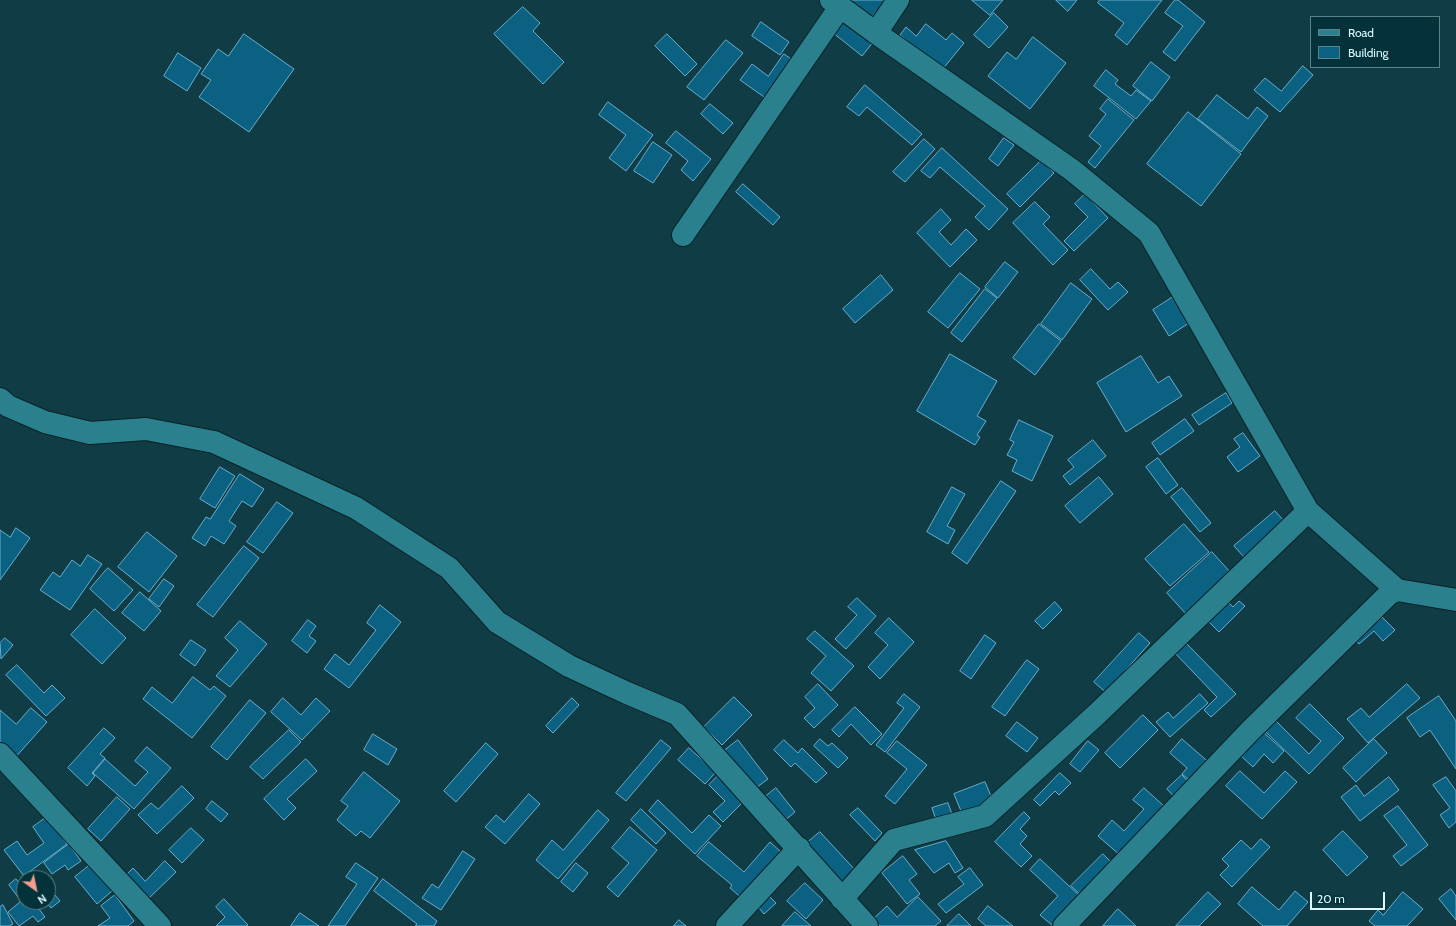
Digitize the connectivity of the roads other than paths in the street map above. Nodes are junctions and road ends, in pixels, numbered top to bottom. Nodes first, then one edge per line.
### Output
1 (898, 0) edge
2 (836, 3) edge
3 (876, 33) junction
4 (683, 235) dead end
5 (0, 399) edge
6 (1308, 511) junction
7 (1397, 590) junction
8 (1456, 600) edge
9 (0, 754) edge
10 (799, 848) junction
11 (842, 899) junction
12 (160, 926) edge
13 (727, 926) edge
14 (867, 926) edge
15 (1064, 926) edge

1 - 3 street
2 - 3 street
2 - 4 street
3 - 6 street
5 - 10 street
6 - 7 street
6 - 11 street
7 - 8 street
7 - 15 street
9 - 12 street
10 - 11 street
10 - 13 street
11 - 14 street

